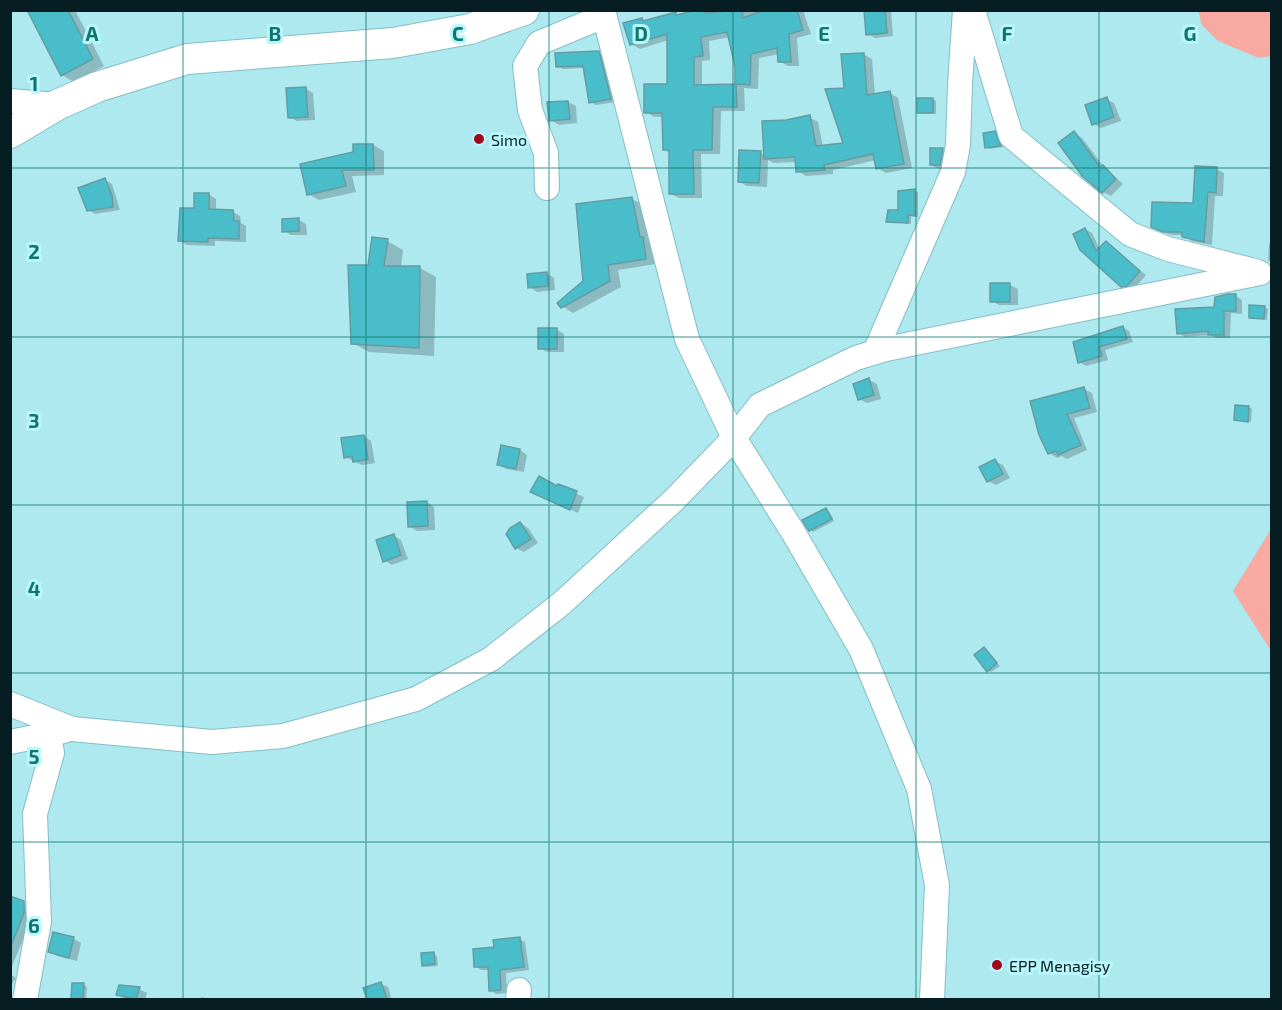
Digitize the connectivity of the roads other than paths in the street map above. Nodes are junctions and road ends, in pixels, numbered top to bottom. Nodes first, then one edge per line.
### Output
1 (524, 10) edge
2 (965, 10) edge
3 (974, 10) edge
4 (604, 13) edge
5 (10, 101) edge
6 (57, 105) junction
7 (10, 133) edge
8 (547, 188) dead end
9 (1266, 274) edge
10 (875, 352) junction
11 (734, 438) junction
12 (10, 704) edge
13 (72, 729) junction
14 (49, 735) junction
15 (10, 742) edge
16 (25, 999) edge
17 (932, 999) edge

1 - 6 main road
2 - 10 street
3 - 9 street
4 - 8 street
4 - 11 street
5 - 6 street
6 - 7 main road
9 - 10 street
10 - 11 street
11 - 13 street
11 - 17 street
12 - 13 street
13 - 14 street
14 - 15 street
14 - 16 street

